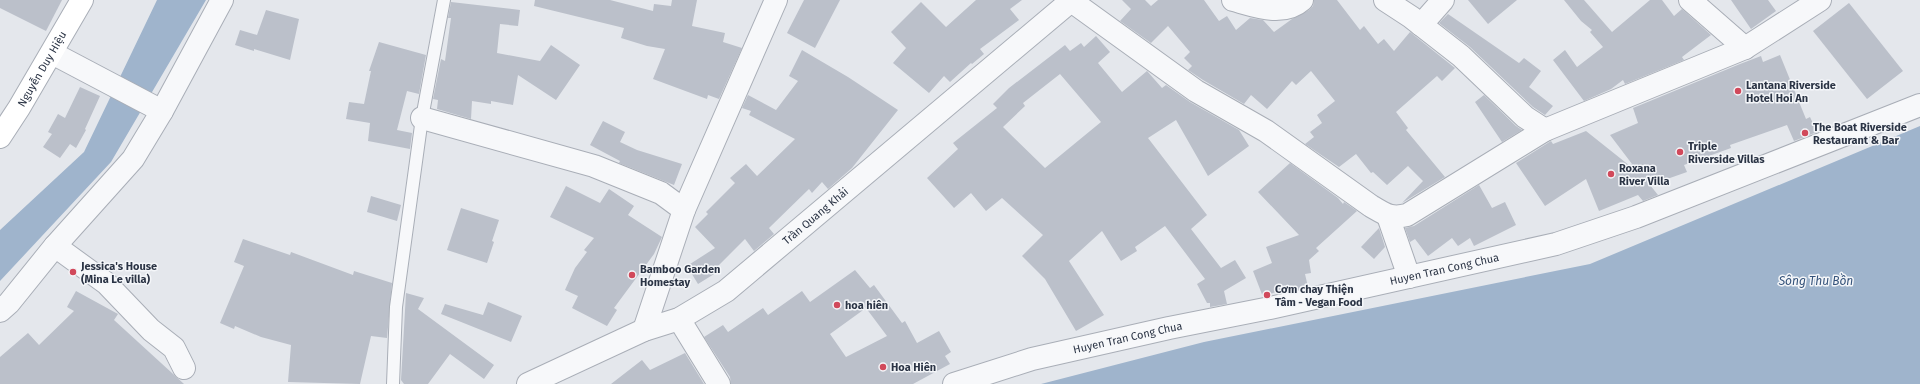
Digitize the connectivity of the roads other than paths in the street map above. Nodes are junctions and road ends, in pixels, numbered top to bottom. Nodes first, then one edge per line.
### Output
1 (82, 0) edge
2 (222, 0) edge
3 (444, 0) edge
4 (776, 0) edge
5 (1071, 0) edge
6 (1234, 0) edge
7 (1302, 0) edge
8 (1385, 0) edge
9 (1443, 0) edge
10 (1690, 0) edge
11 (1820, 0) edge
12 (1421, 25) junction
13 (1744, 48) junction
14 (52, 52) junction
15 (1920, 105) edge
16 (162, 111) junction
17 (422, 118) junction
18 (1545, 130) junction
19 (0, 137) edge
20 (684, 210) junction
21 (1388, 216) junction
22 (55, 246) junction
23 (1409, 277) junction
24 (0, 311) edge
25 (679, 319) junction
26 (644, 330) junction
27 (184, 368) dead end
28 (393, 384) edge
29 (528, 384) edge
30 (719, 384) edge
31 (954, 384) edge

1 - 14 main road, Nguyễn Duy Hiệu
2 - 16 street
3 - 17 lane
4 - 20 street
5 - 21 street
5 - 25 street, Trần Quang Khải
6 - 7 street
8 - 12 street
9 - 12 street
10 - 13 street
11 - 13 street
12 - 18 street
13 - 18 street
14 - 16 street
14 - 19 main road, Nguyễn Duy Hiệu
15 - 23 street, Huyen Tran Cong Chua
16 - 22 street
17 - 20 street
17 - 28 lane
18 - 21 street
20 - 26 street
21 - 23 street
22 - 24 street
22 - 27 street
23 - 31 street, Huyen Tran Cong Chua
25 - 26 street, Trần Quang Khải
25 - 30 street
26 - 29 street, Trần Quang Khải

